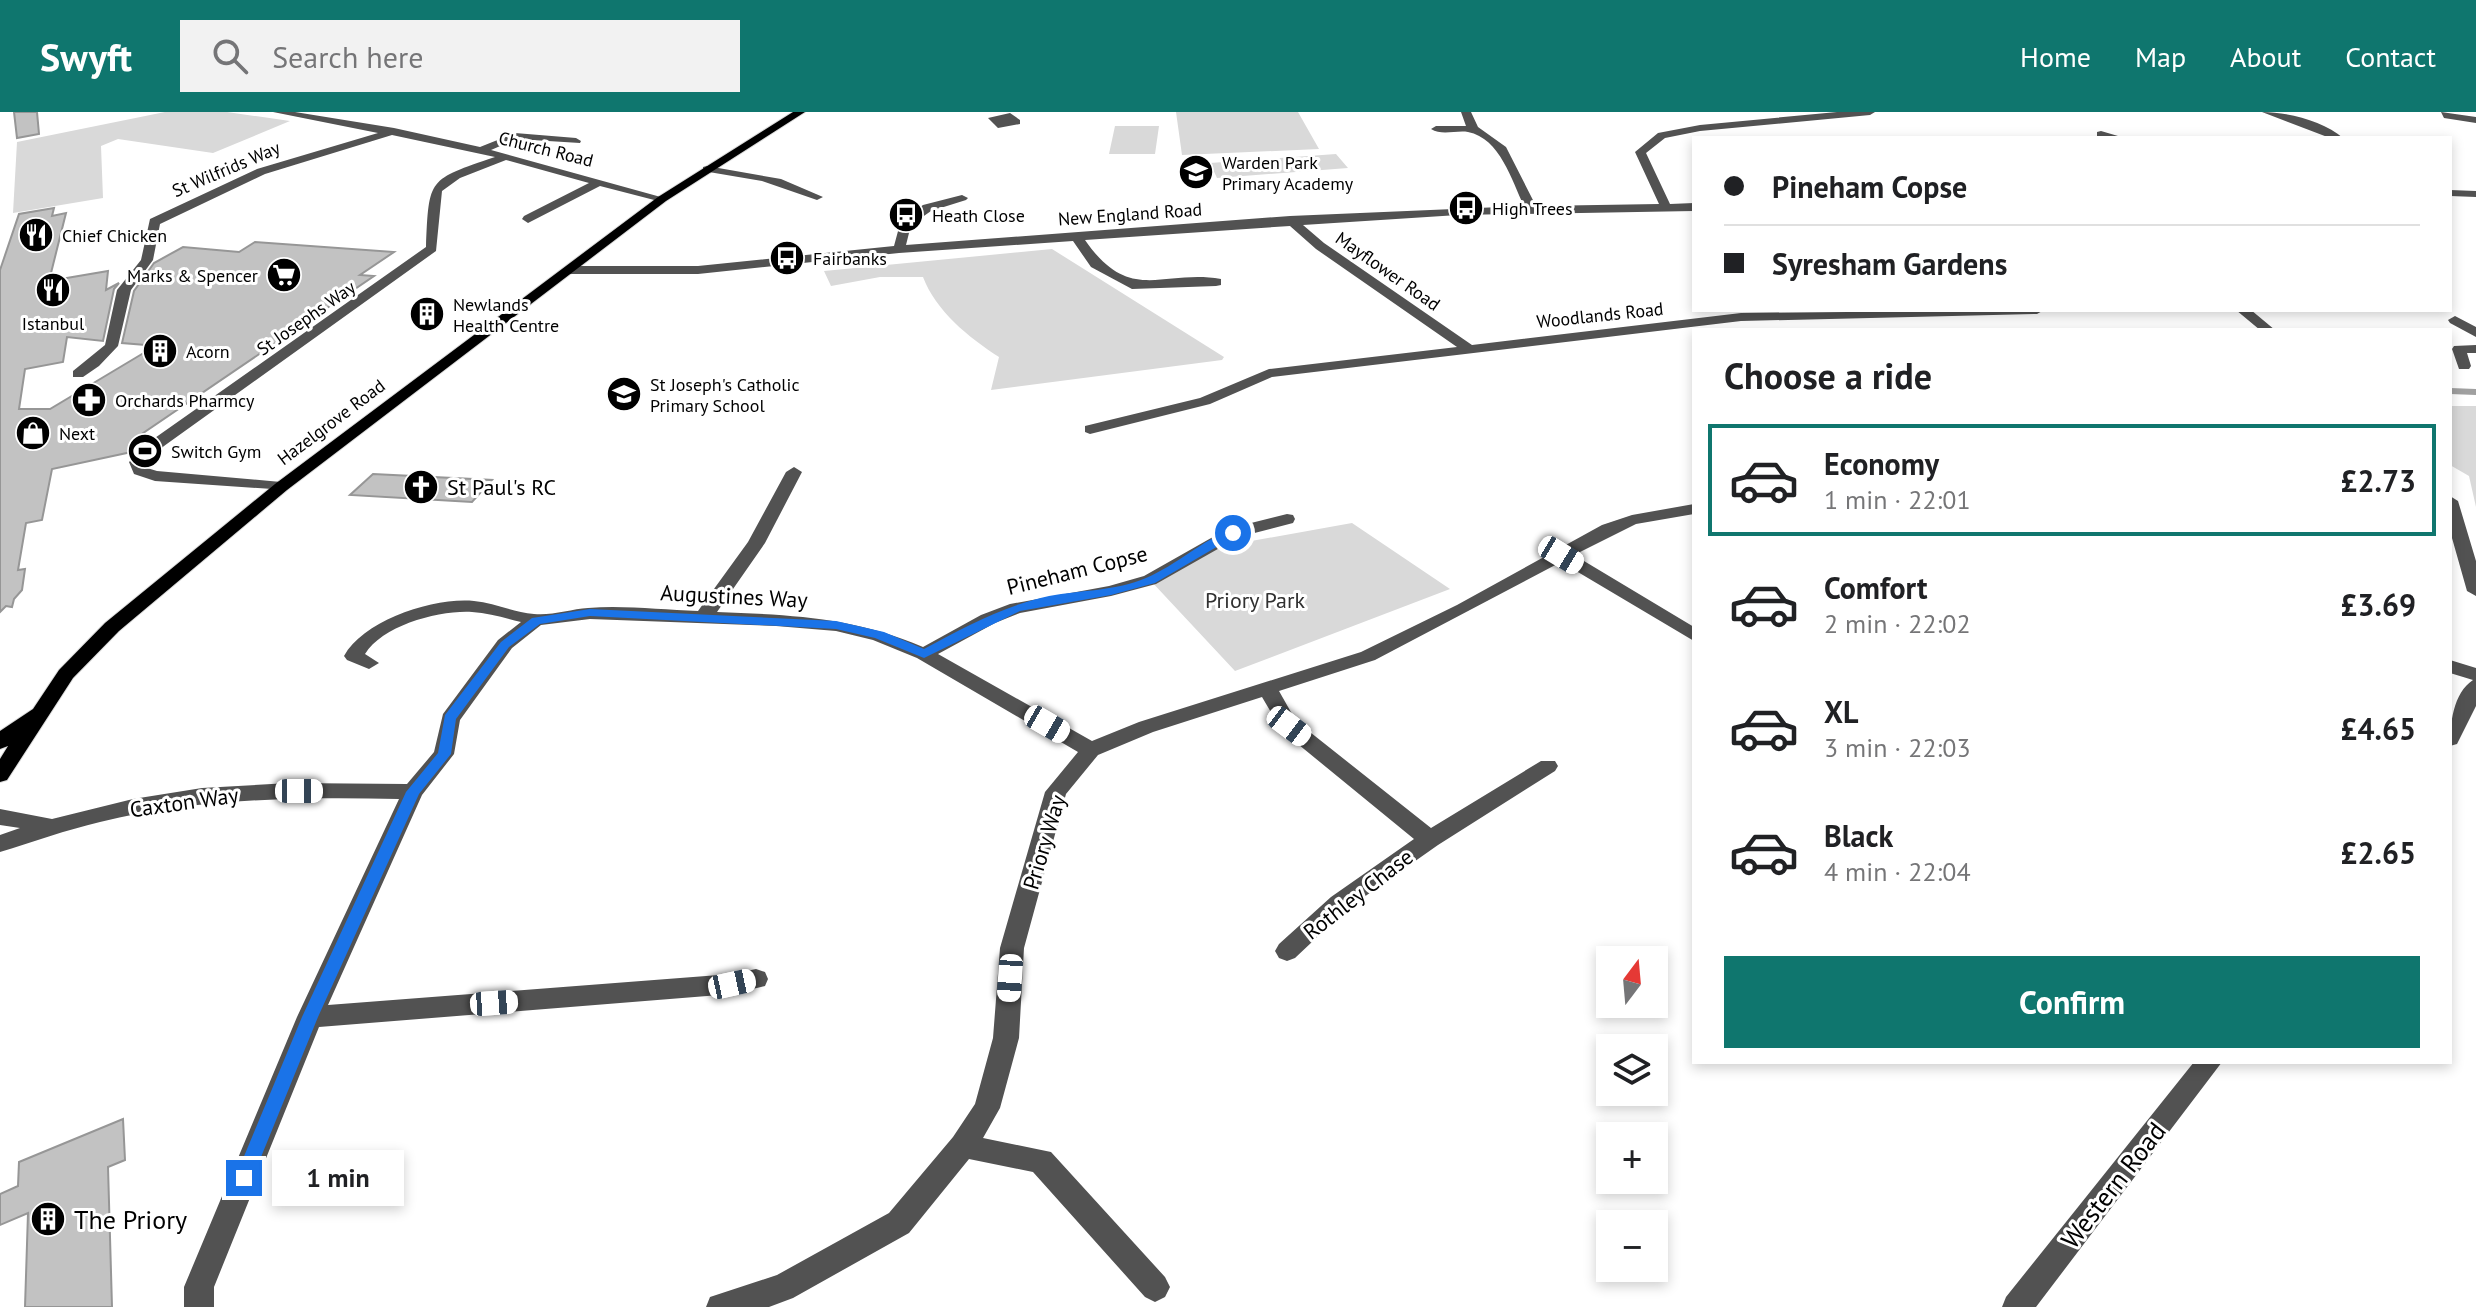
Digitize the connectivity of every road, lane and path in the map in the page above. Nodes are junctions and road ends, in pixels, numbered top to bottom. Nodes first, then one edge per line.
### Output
1 (278, 112) edge
2 (343, 112) edge
3 (800, 112) edge
4 (1466, 112) edge
5 (1870, 112) edge
6 (2267, 112) edge
7 (2446, 112) edge
8 (327, 119) junction
9 (2476, 120) edge
10 (528, 122) dead end
11 (1436, 129) dead end
12 (1473, 129) junction
13 (394, 131) junction
14 (2101, 134) dead end
15 (515, 136) junction
16 (2113, 136) edge
17 (2334, 136) edge
18 (576, 141) dead end
19 (479, 151) junction
20 (503, 158) junction
21 (1493, 162) dead end
22 (1509, 162) junction
23 (707, 169) junction
24 (599, 182) junction
25 (2452, 193) edge
26 (2476, 194) edge
27 (817, 197) dead end
28 (962, 198) dead end
29 (662, 199) junction
30 (1666, 207) junction
31 (1692, 207) edge
32 (1532, 210) junction
33 (528, 219) dead end
34 (1290, 220) junction
35 (1076, 236) junction
36 (899, 249) junction
37 (569, 270) junction
38 (1216, 282) dead end
39 (1936, 312) edge
40 (2246, 312) edge
41 (2455, 320) dead end
42 (2266, 328) edge
43 (2476, 333) edge
44 (1468, 348) junction
45 (2476, 349) edge
46 (2464, 366) dead end
47 (78, 374) dead end
48 (1090, 429) dead end
49 (794, 472) dead end
50 (281, 487) junction
51 (2452, 505) edge
52 (1692, 509) edge
53 (1287, 519) dead end
54 (2470, 544) edge
55 (1561, 555) junction
56 (2476, 591) edge
57 (703, 618) junction
58 (536, 620) junction
59 (1692, 634) edge
60 (924, 654) junction
61 (369, 663) dead end
62 (2452, 667) edge
63 (2476, 675) edge
64 (2476, 686) edge
65 (1268, 690) junction
66 (49, 703) junction
67 (2452, 735) edge
68 (0, 742) edge
69 (1091, 750) junction
70 (1548, 766) dead end
71 (0, 775) edge
72 (413, 792) junction
73 (0, 817) edge
74 (51, 825) junction
75 (1430, 839) junction
76 (0, 844) edge
77 (1287, 951) dead end
78 (756, 979) dead end
79 (310, 1017) junction
80 (2207, 1064) edge
81 (963, 1146) junction
82 (1155, 1287) dead end
83 (199, 1307) edge
84 (721, 1307) edge
85 (2017, 1307) edge

1 - 8 street, Church Road
2 - 8 street
3 - 23 main road, Hazelgrove Road
4 - 12 street
5 - 30 street
6 - 17 street
7 - 9 street
8 - 13 street, Church Road
10 - 15 street
11 - 12 street
12 - 22 street
13 - 19 street, Church Road
13 - 47 street, St Wilfrids Way
14 - 16 street
15 - 18 street
15 - 19 street
19 - 20 street, Church Road
20 - 24 street, Church Road
20 - 50 street, St Josephs Way
21 - 22 street
22 - 32 street
23 - 27 street
23 - 29 main road, Hazelgrove Road
24 - 29 street, Church Road
24 - 33 street
25 - 26 street
28 - 36 street
29 - 37 main road, Hazelgrove Road
30 - 31 street, New England Road
30 - 32 street, New England Road
32 - 34 street, New England Road
34 - 35 street, New England Road
34 - 44 street, Mayflower Road
35 - 36 street, New England Road
35 - 38 street
36 - 37 street, New England Road
37 - 50 main road, Hazelgrove Road
39 - 44 street, Woodlands Road
40 - 42 street
41 - 43 street
44 - 48 street, Woodlands Road
45 - 46 street
49 - 57 street
50 - 66 main road, Hazelgrove Road
51 - 54 street
52 - 55 street, Priory Way
53 - 60 street, Pineham Copse
54 - 56 street
55 - 59 street
55 - 65 street, Priory Way
57 - 58 street, Augustines Way
57 - 60 street, Augustines Way
58 - 61 street
58 - 72 street
60 - 69 street, Augustines Way
62 - 63 street
64 - 67 street
65 - 69 street, Priory Way
65 - 75 street, Rothley Chase
66 - 68 main road, Hazelgrove Road
66 - 71 main road, Hazelgrove Road
69 - 81 street, Priory Way
70 - 75 street, Rothley Chase
72 - 74 street, Caxton Way
72 - 79 street
73 - 74 street, Caxton Way
74 - 76 street, Caxton Way
75 - 77 street, Rothley Chase
78 - 79 street
79 - 83 street
80 - 85 street, Western Road
81 - 82 street
81 - 84 street, Priory Way

